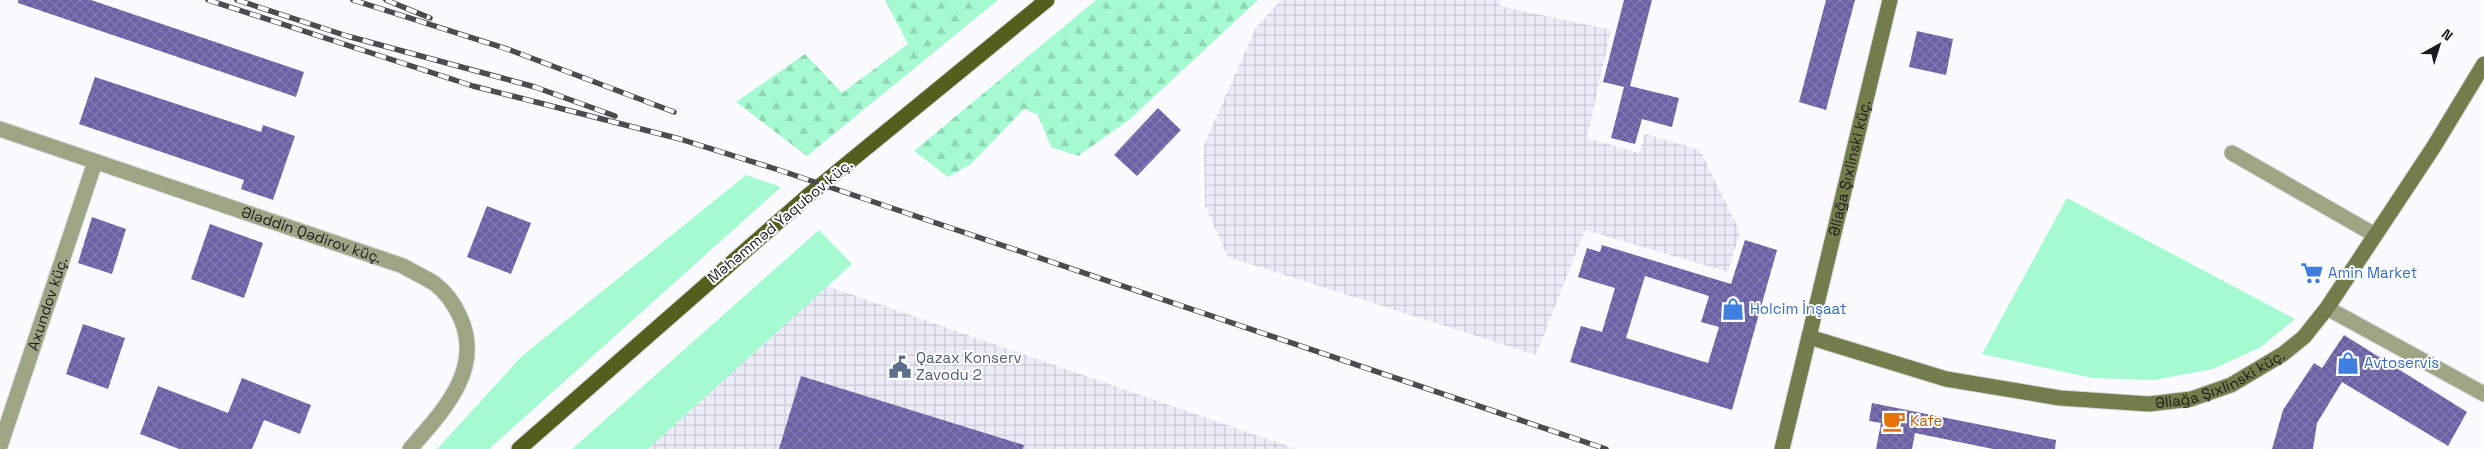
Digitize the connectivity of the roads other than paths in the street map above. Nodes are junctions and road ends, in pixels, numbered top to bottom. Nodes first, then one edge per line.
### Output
1 (1046, 0) edge
2 (1890, 0) edge
3 (2484, 64) edge
4 (0, 129) edge
5 (2232, 153) dead end
6 (95, 162) junction
7 (2375, 235) junction
8 (2326, 308) junction
9 (1809, 336) junction
10 (2484, 394) edge
11 (0, 446) edge
12 (410, 449) edge
13 (519, 449) edge
14 (1782, 449) edge

1 - 13 main road, Məhəmməd Yaqubov küç.
2 - 9 street, Əliağa Şıxlinski küç.
3 - 7 street, Əliağa Şıxlinski küç.
4 - 6 street, Ələddin Qədirov küç.
5 - 7 street
6 - 11 street, Axundov küç.
6 - 12 street, Ələddin Qədirov küç.
7 - 8 street, Əliağa Şıxlinski küç.
8 - 9 street, Əliağa Şıxlinski küç.
8 - 10 street
9 - 14 street, Əliağa Şıxlinski küç.

